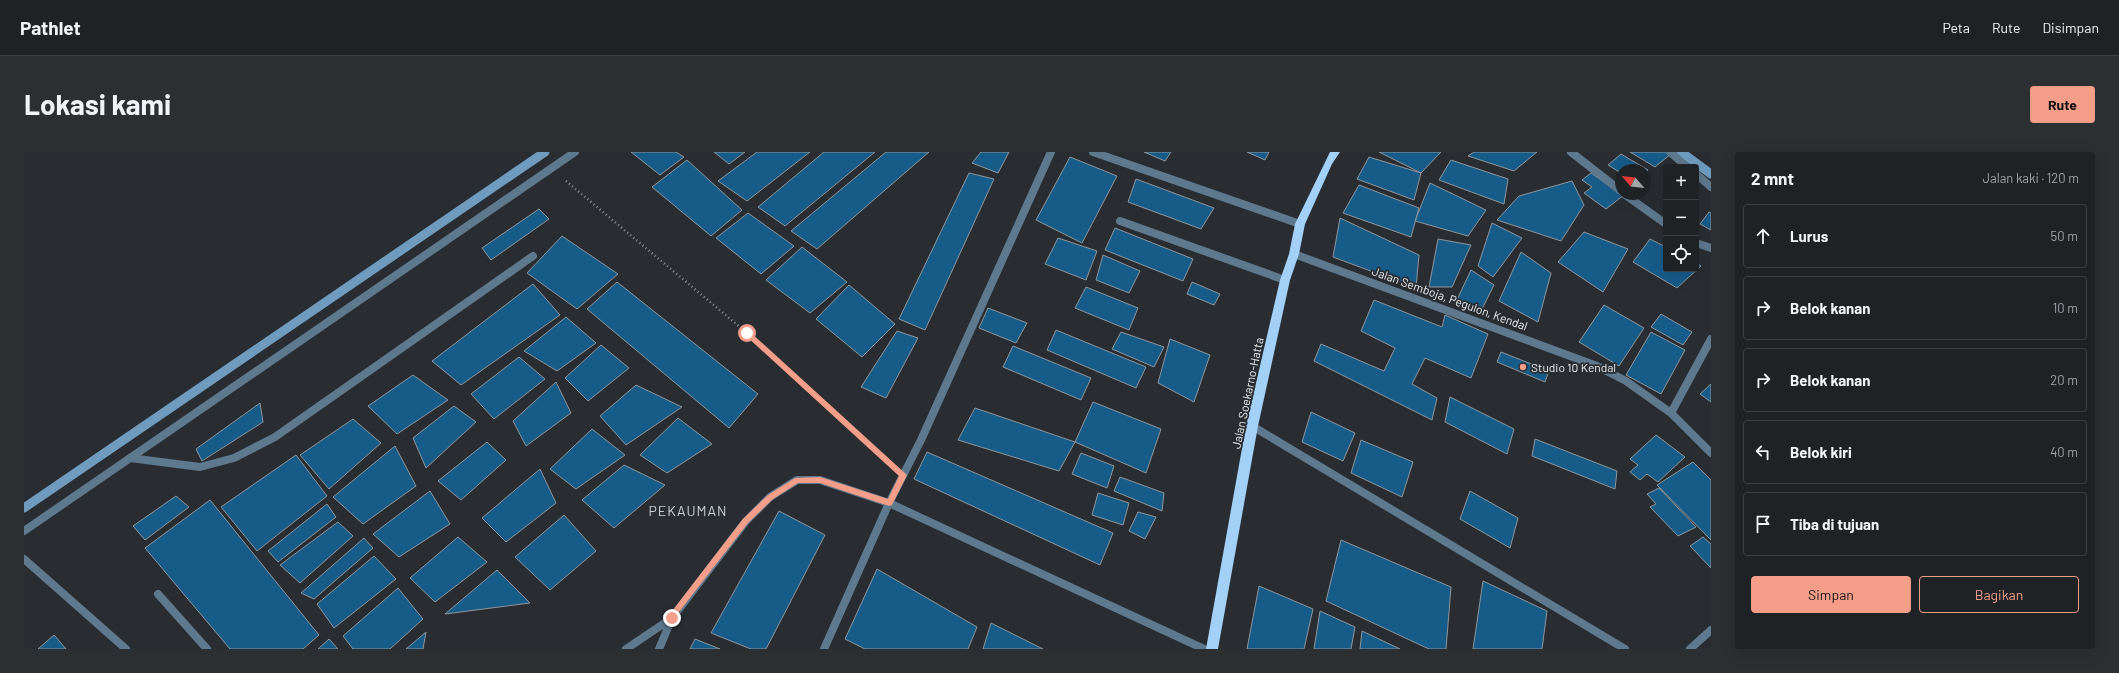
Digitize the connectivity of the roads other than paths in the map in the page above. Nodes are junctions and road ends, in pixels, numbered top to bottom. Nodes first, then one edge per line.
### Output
1 (575, 152) edge
2 (1050, 152) edge
3 (1093, 152) edge
4 (1336, 152) edge
5 (1571, 152) edge
6 (1670, 152) edge
7 (1684, 164) edge
8 (1699, 177) edge
9 (1615, 186) edge
10 (1711, 187) edge
11 (1632, 200) edge
12 (1120, 221) dead end
13 (1663, 222) edge
14 (1300, 224) junction
15 (1699, 244) edge
16 (1711, 248) edge
17 (1294, 254) junction
18 (532, 256) dead end
19 (1285, 280) junction
20 (1711, 339) edge
21 (1671, 413) junction
22 (1252, 426) junction
23 (1711, 453) edge
24 (130, 458) junction
25 (889, 503) junction
26 (24, 531) edge
27 (24, 559) edge
28 (158, 594) dead end
29 (672, 618) junction
30 (1711, 630) edge
31 (126, 649) edge
32 (207, 649) edge
33 (626, 649) edge
34 (660, 649) edge
35 (824, 649) edge
36 (1204, 649) edge
37 (1212, 649) edge
38 (1625, 649) edge
39 (1690, 649) edge

1 - 24 street
2 - 25 street
3 - 14 street
4 - 14 highway, Jalan Soekarno-Hatta
5 - 9 street
6 - 7 street
8 - 10 street
11 - 13 street
12 - 19 street
14 - 17 highway, Jalan Soekarno-Hatta
15 - 16 street
17 - 19 highway, Jalan Soekarno-Hatta
17 - 21 street, Jalan Semboja, Pegulon, Kendal
18 - 24 street
19 - 22 highway, Jalan Soekarno-Hatta
20 - 21 street
21 - 23 street, Jalan Semboja, Pegulon, Kendal
22 - 37 highway, Jalan Soekarno-Hatta
22 - 38 street
24 - 26 street
25 - 29 street
25 - 35 street
25 - 36 street
27 - 31 street
28 - 32 street
29 - 33 street
29 - 34 street
30 - 39 street

